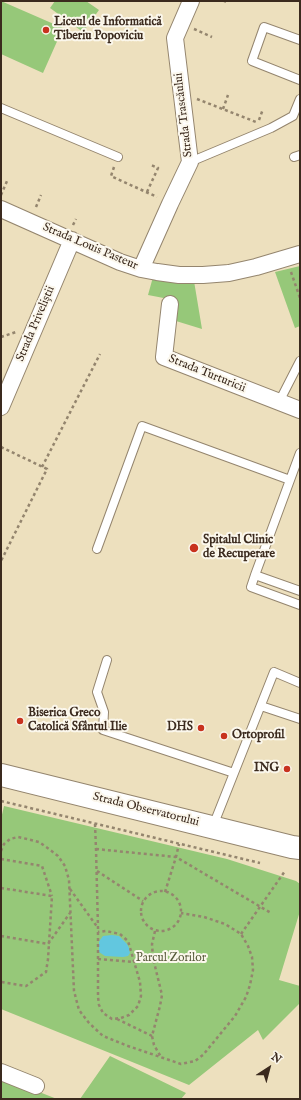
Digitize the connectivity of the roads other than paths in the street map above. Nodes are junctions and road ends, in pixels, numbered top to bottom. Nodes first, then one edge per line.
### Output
1 (191, 1) edge
2 (300, 40) edge
3 (300, 80) edge
4 (300, 99) edge
5 (1, 108) edge
6 (118, 157) road end
7 (190, 162) junction
8 (1, 209) edge
9 (72, 240) junction
10 (300, 254) edge
11 (141, 269) junction
12 (170, 304) dead end
13 (300, 361) edge
14 (279, 402) junction
15 (1, 407) edge
16 (300, 410) edge
17 (300, 453) edge
18 (290, 480) junction
19 (97, 549) dead end
20 (255, 575) junction
21 (300, 592) edge
22 (300, 605) edge
23 (107, 660) dead end
24 (300, 683) edge
25 (261, 706) junction
26 (300, 719) edge
27 (234, 773) junction
28 (1, 774) edge
29 (213, 827) junction
30 (297, 849) edge
31 (1, 1072) edge
32 (36, 1086) dead end

1 - 7 street, Strada Trascăului
2 - 3 lane
4 - 7 lane
5 - 6 lane
7 - 11 street, Strada Trascăului
8 - 9 street, Strada Louis Pasteur
9 - 11 street, Strada Louis Pasteur
9 - 15 street, Strada Priveliștii
10 - 11 street, Strada Louis Pasteur
12 - 14 street, Strada Turturicii
13 - 14 lane
14 - 16 street, Strada Turturicii
17 - 18 lane
18 - 19 lane
18 - 20 lane
20 - 21 lane
20 - 22 lane
23 - 27 lane
24 - 25 lane
25 - 26 lane
25 - 27 lane
27 - 29 lane
28 - 29 main road, Strada Observatorului
29 - 30 main road, Strada Observatorului
31 - 32 street

